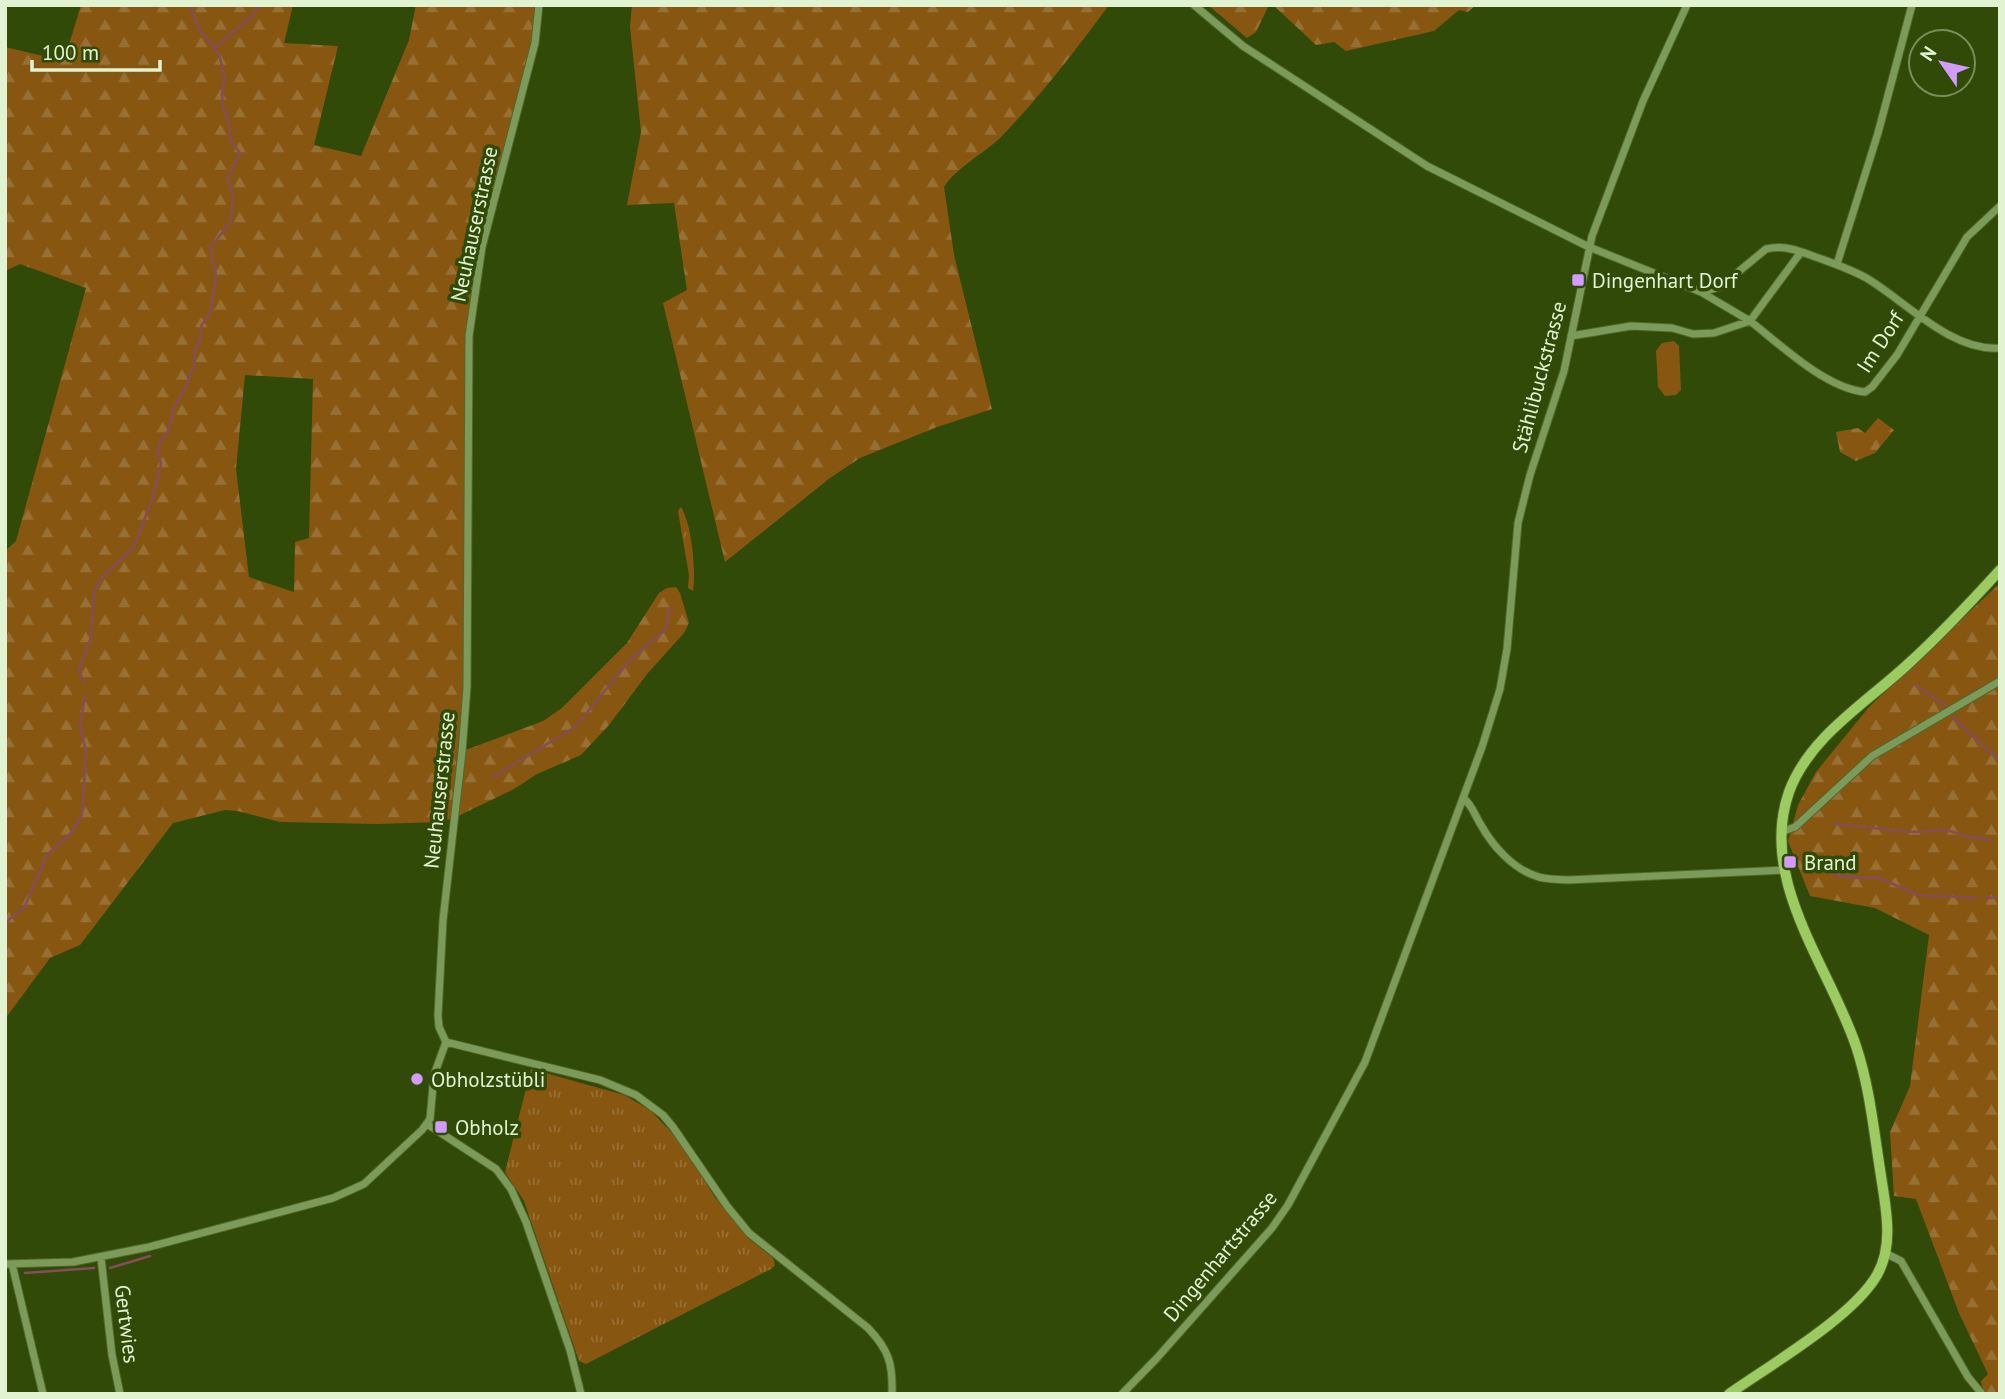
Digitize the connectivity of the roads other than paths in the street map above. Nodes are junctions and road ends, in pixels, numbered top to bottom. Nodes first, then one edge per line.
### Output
1 (539, 5) edge
2 (1194, 5) edge
3 (1687, 5) edge
4 (1912, 5) edge
5 (2000, 206) edge
6 (1589, 247) junction
7 (1801, 252) junction
8 (1837, 264) junction
9 (1701, 292) junction
10 (1920, 317) junction
11 (1750, 321) junction
12 (1571, 336) junction
13 (2000, 348) edge
14 (2000, 570) edge
15 (2000, 681) edge
16 (1463, 798) junction
17 (1781, 832) junction
18 (1783, 870) junction
19 (446, 1042) junction
20 (427, 1124) junction
21 (1885, 1253) junction
22 (101, 1258) junction
23 (9, 1264) edge
24 (43, 1394) edge
25 (120, 1394) edge
26 (581, 1394) edge
27 (891, 1394) edge
28 (1122, 1394) edge
29 (1729, 1394) edge
30 (1982, 1394) edge

1 - 19 street, Neuhauserstrasse
2 - 6 street
3 - 6 street, Stählibuckstrasse
4 - 8 street
5 - 10 street
6 - 9 street
6 - 12 street, Stählibuckstrasse
7 - 8 street, Im Dorf
7 - 9 street, Im Dorf
7 - 11 street
8 - 10 street, Im Dorf
9 - 11 street
10 - 11 street, Im Dorf
10 - 13 street
11 - 12 street
12 - 16 street, Stählibuckstrasse
14 - 17 street
15 - 17 street
16 - 18 street
16 - 28 street, Dingenhartstrasse
17 - 18 street
18 - 21 street
19 - 20 street
19 - 27 street
20 - 22 street
20 - 26 street
21 - 29 street
21 - 30 street
22 - 23 street
22 - 25 street, Gertwies
23 - 24 street

